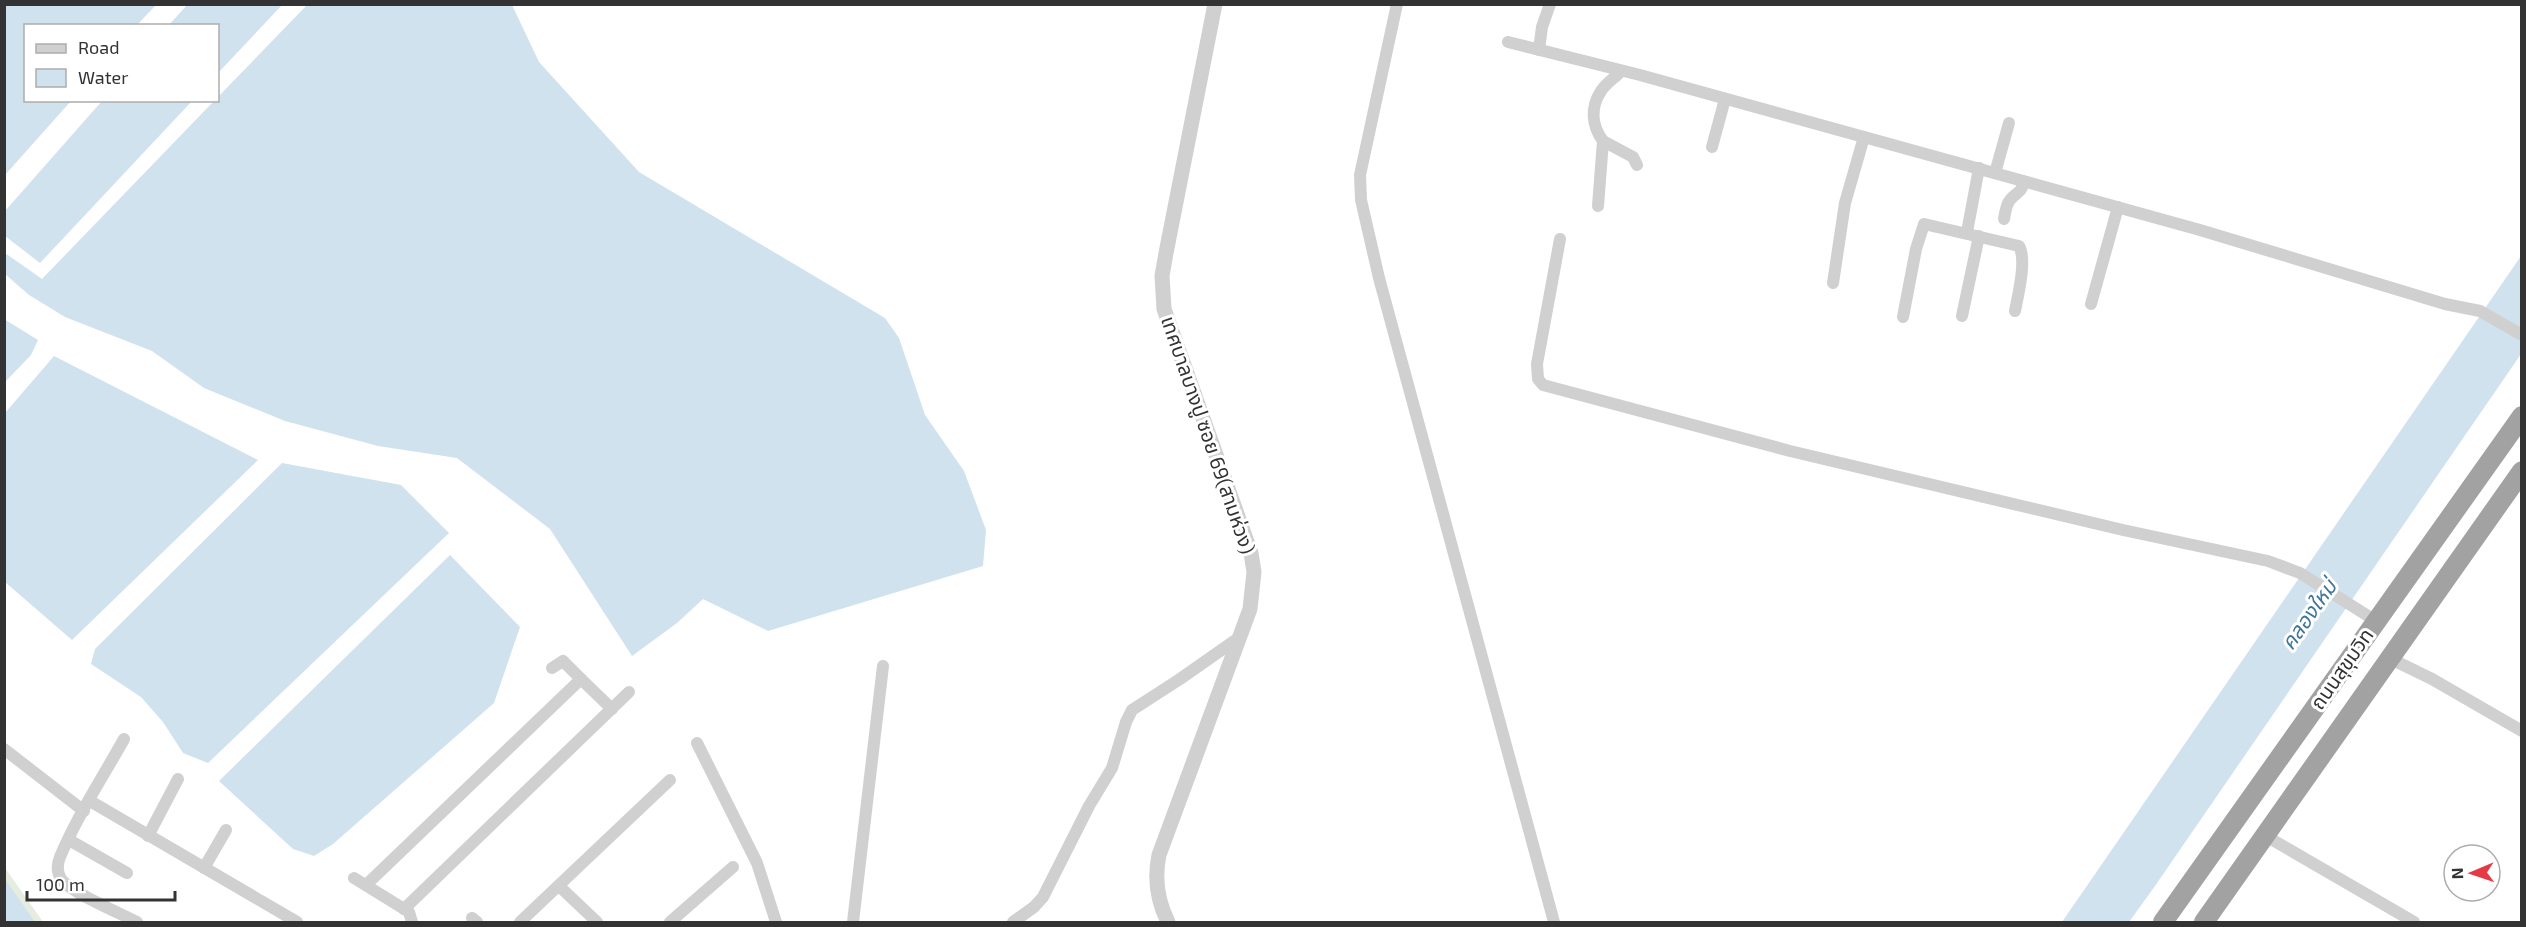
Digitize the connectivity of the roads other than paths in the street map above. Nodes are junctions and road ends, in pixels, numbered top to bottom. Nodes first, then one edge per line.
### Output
1 (1215, 4) edge
2 (1397, 4) edge
3 (1550, 4) edge
4 (1508, 42) dead end
5 (1539, 50) junction
6 (1621, 71) junction
7 (1725, 99) junction
8 (2009, 123) dead end
9 (1864, 137) junction
10 (1603, 141) junction
11 (1712, 147) dead end
12 (1637, 165) dead end
13 (1979, 168) junction
14 (1995, 173) junction
15 (2023, 181) junction
16 (1598, 206) dead end
17 (2118, 207) junction
18 (2004, 219) dead end
19 (1973, 234) junction
20 (1560, 239) dead end
21 (1833, 283) dead end
22 (2091, 304) dead end
23 (2015, 311) dead end
24 (1903, 316) dead end
25 (1962, 316) dead end
26 (2522, 335) edge
27 (2522, 416) edge
28 (2522, 471) edge
29 (2376, 621) junction
30 (1241, 636) junction
31 (2389, 658) junction
32 (883, 666) dead end
33 (552, 668) dead end
34 (581, 679) junction
35 (629, 692) dead end
36 (612, 709) junction
37 (2522, 731) edge
38 (124, 739) dead end
39 (697, 743) dead end
40 (4, 749) edge
41 (178, 779) dead end
42 (670, 780) dead end
43 (87, 806) junction
44 (226, 830) dead end
45 (2264, 835) junction
46 (148, 836) junction
47 (69, 840) junction
48 (732, 867) dead end
49 (204, 868) junction
50 (127, 873) dead end
51 (354, 878) dead end
52 (366, 885) junction
53 (558, 886) junction
54 (404, 909) junction
55 (137, 922) edge
56 (297, 922) edge
57 (412, 922) edge
58 (520, 922) edge
59 (597, 922) edge
60 (670, 922) edge
61 (777, 922) edge
62 (853, 922) edge
63 (1013, 922) edge
64 (1168, 922) edge
65 (1554, 922) edge
66 (2163, 922) edge
67 (2204, 922) edge
68 (2414, 922) edge

1 - 30 street, เทศบาลบางปู ซอย 69(สามห่วง)
2 - 65 street
3 - 5 street
4 - 5 street
5 - 6 street
6 - 7 street
6 - 10 street
7 - 9 street
7 - 11 street
8 - 14 street
9 - 13 street
9 - 21 street
10 - 12 street
10 - 16 street
13 - 14 street
13 - 19 street
14 - 15 street
15 - 17 street
15 - 18 street
17 - 22 street
17 - 26 street
19 - 23 street
19 - 24 street
19 - 25 street
20 - 29 street
27 - 29 highway, ถนนสุขุมวิท
28 - 31 highway, ถนนสุขุมวิท
29 - 66 highway, ถนนสุขุมวิท
30 - 63 street
30 - 64 street, เทศบาลบางปู ซอย 69(สามห่วง)
31 - 37 street
31 - 45 highway, ถนนสุขุมวิท
32 - 62 street
33 - 34 street
34 - 36 street
34 - 52 street
35 - 36 street
36 - 54 street
38 - 43 street
39 - 61 street
40 - 43 street
41 - 46 street
42 - 53 street
43 - 46 street
43 - 47 street
44 - 49 street
45 - 67 highway, ถนนสุขุมวิท
45 - 68 street
46 - 49 street
47 - 50 street
47 - 55 street
48 - 60 street
49 - 56 street
51 - 52 street
52 - 54 street
53 - 58 street
53 - 59 street
54 - 57 street

